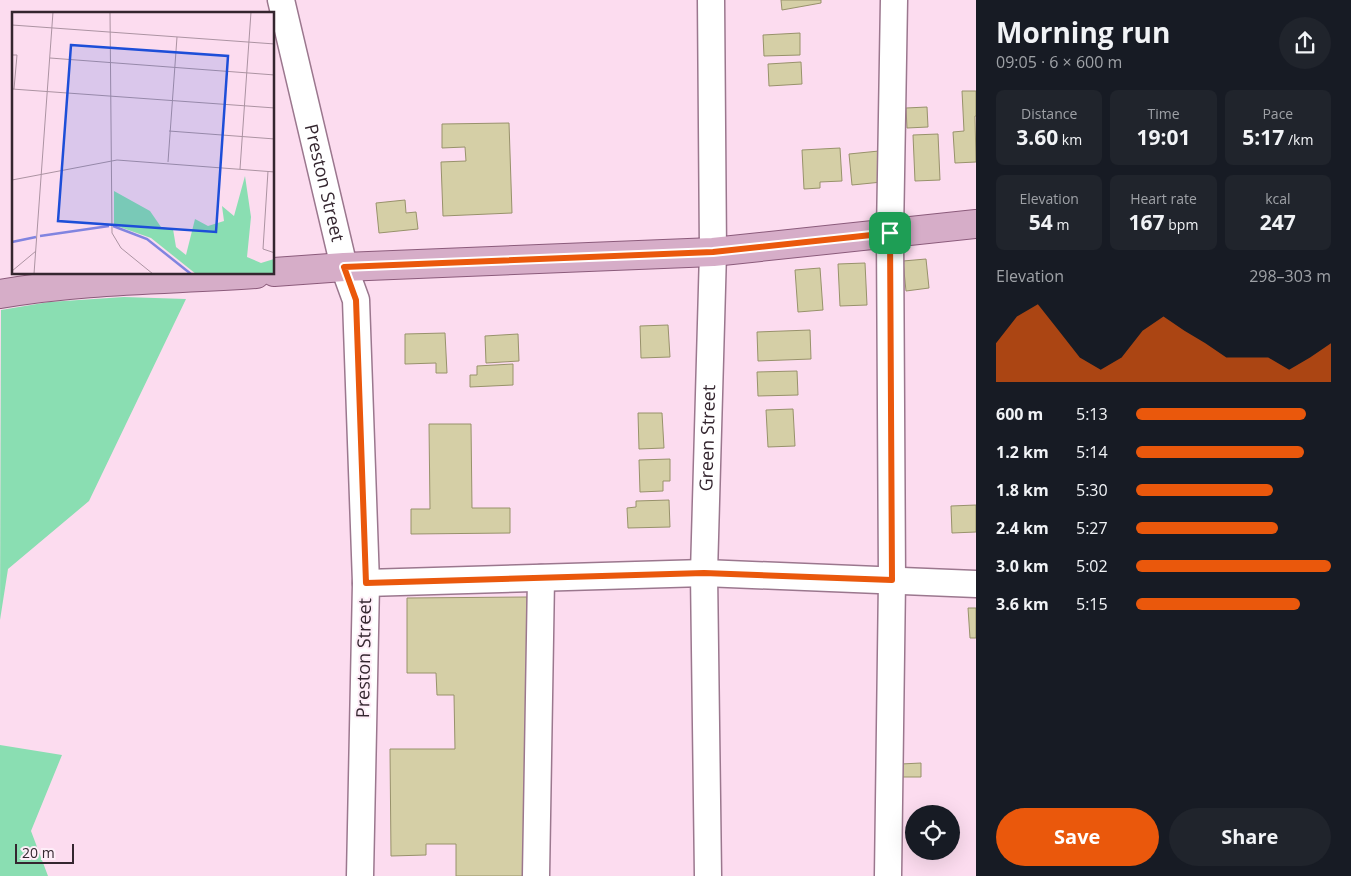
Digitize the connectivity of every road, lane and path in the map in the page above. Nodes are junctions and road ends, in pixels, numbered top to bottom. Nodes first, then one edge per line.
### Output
1 (281, 0) edge
2 (711, 0) edge
3 (894, 0) edge
4 (976, 224) edge
5 (890, 233) junction
6 (713, 252) junction
7 (344, 267) junction
8 (275, 272) edge
9 (237, 275) edge
10 (0, 294) edge
11 (704, 573) junction
12 (541, 578) junction
13 (892, 580) junction
14 (366, 583) junction
15 (976, 584) edge
16 (360, 876) edge
17 (536, 876) edge
18 (708, 876) edge
19 (888, 876) edge

1 - 7 street, Preston Street
2 - 6 street, Green Street
3 - 5 street
4 - 5 main road
5 - 6 main road
5 - 13 street
6 - 7 main road
6 - 11 street, Green Street
7 - 8 main road
7 - 14 street, Preston Street
9 - 10 main road
11 - 12 street
11 - 13 street
11 - 18 street, Green Street
12 - 14 street
12 - 17 street
13 - 15 street
13 - 19 street
14 - 16 street, Preston Street

